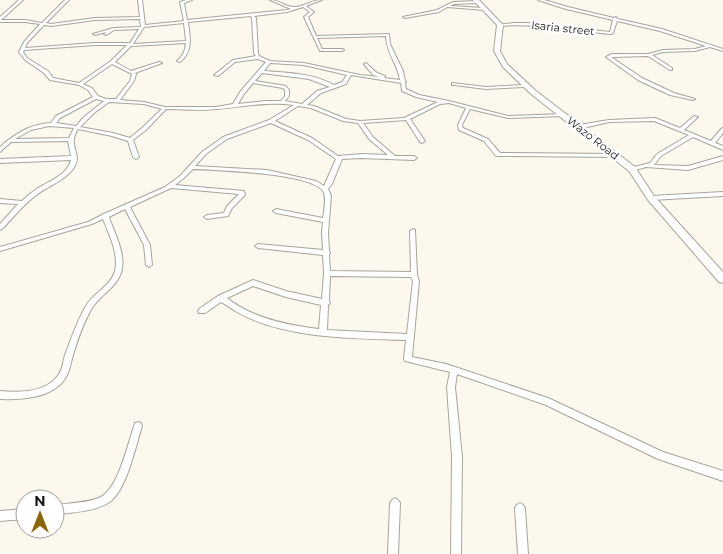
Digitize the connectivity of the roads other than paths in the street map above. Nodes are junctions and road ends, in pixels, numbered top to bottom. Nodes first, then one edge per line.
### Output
1 (21, 0) edge
2 (67, 0) edge
3 (140, 0) edge
4 (190, 0) edge
5 (272, 0) edge
6 (320, 0) edge
7 (540, 0) edge
8 (477, 1) edge
9 (304, 6) junction
10 (448, 6) junction
11 (295, 9) junction
12 (484, 9) junction
13 (252, 15) junction
14 (405, 16) dead end
15 (142, 18) junction
16 (616, 18) junction
17 (0, 20) edge
18 (185, 22) junction
19 (43, 24) junction
20 (500, 25) junction
21 (142, 27) junction
22 (110, 30) junction
23 (95, 34) dead end
24 (106, 34) dead end
25 (315, 37) junction
26 (187, 42) junction
27 (130, 45) junction
28 (709, 46) junction
29 (23, 48) junction
30 (342, 50) dead end
31 (723, 50) edge
32 (649, 55) junction
33 (260, 57) junction
34 (179, 61) dead end
35 (112, 62) junction
36 (269, 62) junction
37 (160, 64) dead end
38 (366, 64) dead end
39 (670, 69) dead end
40 (132, 72) junction
41 (262, 72) junction
42 (350, 74) junction
43 (216, 75) dead end
44 (388, 79) junction
45 (252, 82) junction
46 (404, 82) junction
47 (80, 84) junction
48 (454, 84) dead end
49 (525, 86) junction
50 (334, 87) junction
51 (96, 97) junction
52 (693, 99) dead end
53 (108, 100) junction
54 (117, 101) junction
55 (282, 102) junction
56 (445, 102) junction
57 (235, 105) junction
58 (296, 106) junction
59 (303, 106) junction
60 (469, 107) junction
61 (165, 108) junction
62 (564, 116) junction
63 (407, 118) junction
64 (696, 118) dead end
65 (271, 121) junction
66 (360, 122) junction
67 (53, 123) junction
68 (77, 126) junction
69 (579, 127) junction
70 (681, 130) junction
71 (723, 130) edge
72 (693, 135) junction
73 (71, 139) junction
74 (130, 140) junction
75 (9, 141) junction
76 (422, 142) dead end
77 (712, 143) junction
78 (723, 148) edge
79 (0, 150) edge
80 (618, 156) junction
81 (136, 157) dead end
82 (393, 157) junction
83 (74, 158) junction
84 (338, 158) junction
85 (414, 158) dead end
86 (723, 158) edge
87 (0, 161) edge
88 (191, 166) junction
89 (648, 166) junction
90 (632, 169) junction
91 (171, 186) junction
92 (325, 189) junction
93 (723, 194) edge
94 (651, 198) junction
95 (0, 201) edge
96 (23, 203) junction
97 (126, 206) junction
98 (276, 211) dead end
99 (106, 215) junction
100 (207, 217) dead end
101 (325, 220) junction
102 (0, 228) edge
103 (413, 231) dead end
104 (258, 246) dead end
105 (0, 249) edge
106 (327, 254) junction
107 (150, 265) dead end
108 (327, 273) junction
109 (414, 275) junction
110 (723, 279) edge
111 (221, 298) junction
112 (326, 303) junction
113 (202, 311) dead end
114 (323, 332) junction
115 (409, 337) junction
116 (454, 370) junction
117 (0, 396) edge
118 (138, 426) dead end
119 (723, 476) edge
120 (395, 503) dead end
121 (65, 508) edge
122 (520, 508) dead end
123 (15, 515) edge
124 (0, 516) edge
125 (393, 554) edge
126 (456, 554) edge
127 (523, 554) edge

1 - 17 street
2 - 19 street
3 - 15 street
4 - 18 street
5 - 11 street
6 - 9 street
7 - 16 street
8 - 10 street
8 - 12 main road
9 - 11 street
9 - 25 street
10 - 12 street
10 - 14 street
11 - 13 street
12 - 20 main road
13 - 18 street
13 - 33 street
15 - 19 street
15 - 21 street
16 - 20 street, Isaria street
16 - 28 street
17 - 19 street
18 - 21 street
18 - 26 street
19 - 29 street
20 - 49 main road, Wazo Road
21 - 22 street
21 - 27 street
22 - 23 street
22 - 24 street
25 - 30 street
25 - 46 street
26 - 27 street
26 - 34 street
27 - 29 street
27 - 35 street
28 - 31 street
28 - 32 street
29 - 47 street
32 - 39 street
32 - 52 street
33 - 36 street
33 - 43 street
35 - 40 street
35 - 47 street
36 - 41 street
36 - 42 street
37 - 40 street
38 - 44 street
40 - 54 street
41 - 45 street
41 - 50 street
42 - 44 street
42 - 50 street
44 - 46 street
45 - 55 street
45 - 57 street
46 - 56 street
47 - 51 street
48 - 49 street
49 - 62 main road, Wazo Road
50 - 59 street
51 - 53 street
51 - 67 street
53 - 54 street
53 - 68 street
54 - 61 street
55 - 57 street
55 - 58 street
56 - 60 street
56 - 63 street
57 - 61 street
58 - 59 street
58 - 65 street
59 - 66 street
60 - 62 street
60 - 80 street
61 - 74 street
62 - 69 main road, Wazo Road
63 - 66 street
63 - 76 street
64 - 70 street
65 - 84 street
65 - 88 street
66 - 82 street
67 - 68 street
67 - 75 street
68 - 73 street
68 - 74 street
69 - 70 street
69 - 80 main road, Wazo Road
70 - 72 street
71 - 77 street
72 - 77 street
72 - 89 street
73 - 75 street
73 - 83 street
74 - 81 street
75 - 79 street
77 - 78 street
80 - 90 main road, Wazo Road
82 - 84 street
82 - 85 street
83 - 87 street
83 - 96 street
84 - 92 street
86 - 89 street
88 - 91 street
88 - 92 street
89 - 90 street
90 - 94 main road, Wazo Road
91 - 97 street
91 - 100 street
92 - 101 street
93 - 94 street
94 - 110 main road, Wazo Road
95 - 96 street
96 - 102 street
97 - 99 street
97 - 107 street
98 - 101 street
99 - 105 street
99 - 117 street
101 - 106 street
103 - 109 street
104 - 106 street
106 - 108 street
108 - 109 street
108 - 112 street
109 - 115 street
111 - 112 street
111 - 113 street
111 - 114 street
112 - 114 street
114 - 115 street
115 - 116 street
116 - 119 street
116 - 126 street
118 - 121 street
120 - 125 street
122 - 127 street
123 - 124 street

